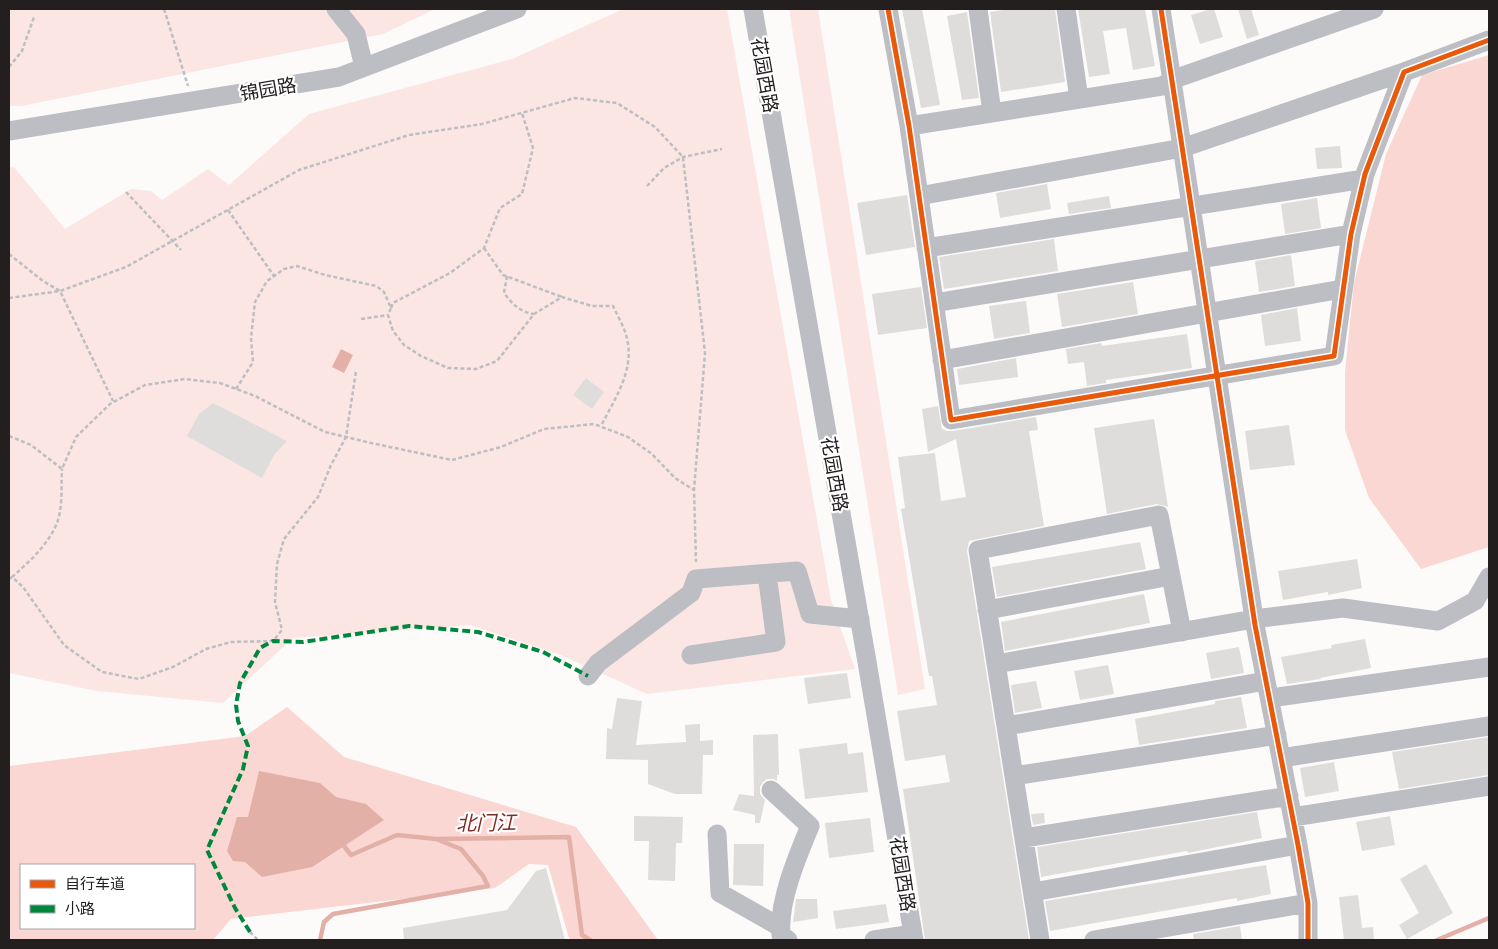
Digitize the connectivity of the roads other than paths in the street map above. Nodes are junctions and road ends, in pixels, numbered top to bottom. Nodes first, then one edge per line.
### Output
1 (336, 9) edge
2 (517, 9) edge
3 (753, 9) edge
4 (888, 9) edge
5 (978, 9) edge
6 (1066, 9) edge
7 (1161, 9) edge
8 (1374, 9) edge
9 (1489, 40) edge
10 (364, 67) junction
11 (1404, 72) junction
12 (1172, 81) junction
13 (1079, 99) junction
14 (992, 113) junction
15 (909, 126) junction
16 (9, 131) edge
17 (1182, 148) junction
18 (1364, 179) junction
19 (919, 196) junction
20 (1191, 207) junction
21 (1351, 234) junction
22 (926, 248) junction
23 (1198, 258) junction
24 (1342, 289) junction
25 (934, 303) junction
26 (1206, 312) junction
27 (942, 360) junction
28 (1216, 375) junction
29 (767, 574) junction
30 (1171, 576) junction
31 (1489, 577) edge
32 (987, 610) junction
33 (860, 619) junction
34 (1254, 619) junction
35 (1182, 632) junction
36 (691, 655) dead end
37 (996, 664) junction
38 (1489, 667) edge
39 (588, 676) dead end
40 (1268, 690) junction
41 (1006, 726) junction
42 (1489, 726) edge
43 (1277, 735) junction
44 (1281, 758) junction
45 (1014, 776) junction
46 (1489, 786) edge
47 (771, 790) dead end
48 (1288, 796) junction
49 (1293, 817) junction
50 (717, 834) dead end
51 (1024, 838) junction
52 (1298, 845) junction
53 (1033, 892) junction
54 (1308, 903) junction
55 (784, 934) edge
56 (913, 937) edge
57 (874, 940) edge
58 (1040, 940) edge
59 (1094, 940) edge
60 (1308, 940) edge

1 - 10 street
2 - 10 street, 锦园路
3 - 33 street, 花园西路
4 - 15 street
5 - 14 street
6 - 13 street
7 - 12 street
8 - 12 street
9 - 11 street
10 - 16 street, 锦园路
11 - 17 street
11 - 18 street
12 - 13 street
12 - 17 street
13 - 14 street
14 - 15 street
15 - 19 street
17 - 19 street
17 - 20 street
18 - 20 street
18 - 21 street
19 - 22 street
20 - 22 street
20 - 23 street
21 - 23 street
21 - 24 street
22 - 25 street
23 - 25 street
23 - 26 street
24 - 26 street
24 - 28 street
25 - 27 street
26 - 27 street
26 - 28 street
27 - 28 street
28 - 34 street
29 - 33 street
29 - 36 street
29 - 39 street
30 - 32 street
30 - 32 street
30 - 35 street
31 - 34 street
32 - 37 street
33 - 56 street, 花园西路
34 - 35 street
34 - 40 street
35 - 37 street
37 - 41 street
38 - 40 street
40 - 41 street
40 - 43 street
41 - 45 street
42 - 44 street
43 - 44 street
43 - 45 street
44 - 48 street
45 - 51 street
46 - 49 street
47 - 55 street
48 - 49 street
48 - 51 street
49 - 52 street
50 - 55 street
51 - 53 street
52 - 53 street
52 - 54 street
53 - 58 street
54 - 59 street
54 - 60 street
56 - 57 street

